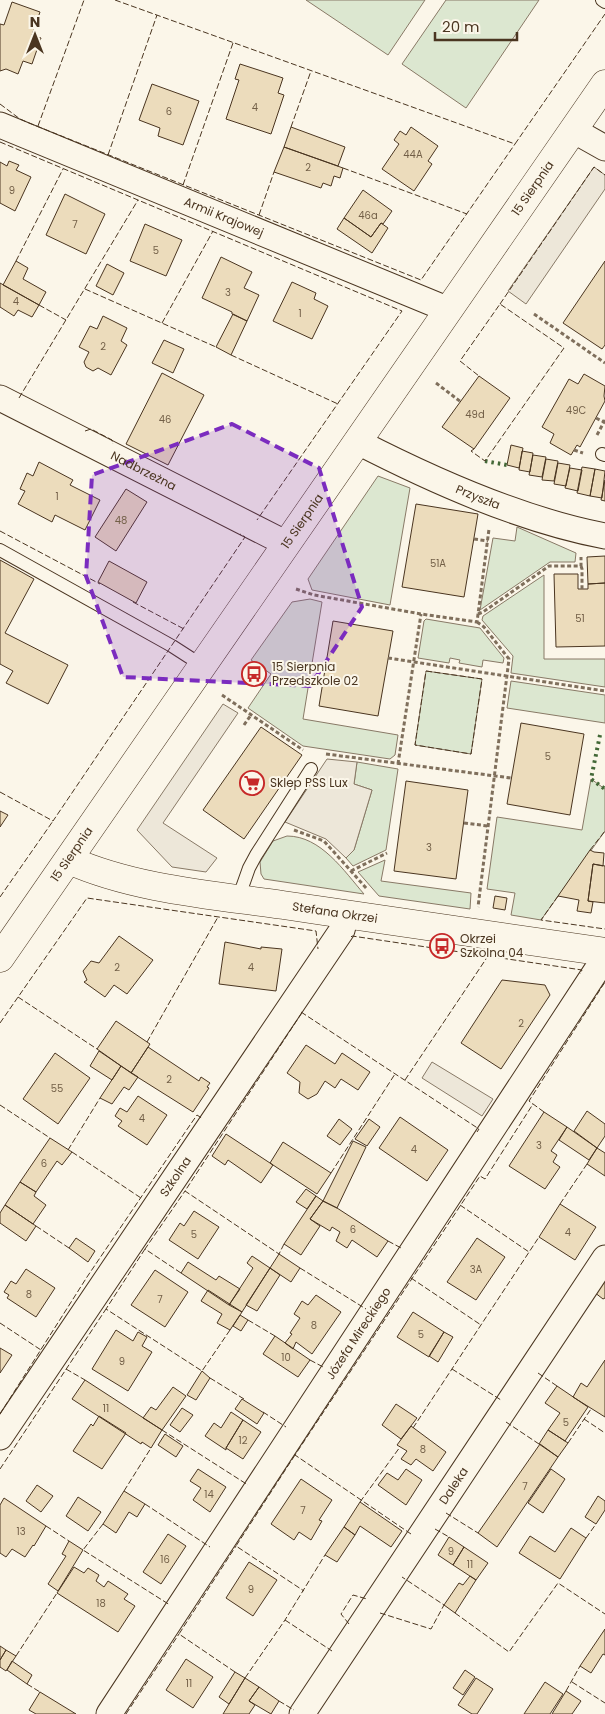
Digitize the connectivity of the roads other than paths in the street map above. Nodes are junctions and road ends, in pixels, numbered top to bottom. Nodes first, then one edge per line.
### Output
1 (602, 0) edge
2 (605, 2) edge
3 (605, 84) edge
4 (0, 125) edge
5 (573, 130) junction
6 (605, 148) edge
7 (449, 310) junction
8 (0, 398) edge
9 (358, 442) junction
10 (594, 534) edge
11 (287, 544) junction
12 (0, 550) edge
13 (203, 666) junction
14 (311, 768) dead end
15 (68, 860) junction
16 (238, 899) junction
17 (346, 915) junction
18 (604, 951) edge
19 (0, 958) edge
20 (605, 1258) edge
21 (0, 1437) edge
22 (109, 1714) edge
23 (302, 1714) edge

1 - 2 lane
3 - 5 street, 15 Sierpnia
4 - 7 street, Armii Krajowej
5 - 6 street
5 - 7 street, 15 Sierpnia
7 - 9 street, 15 Sierpnia
8 - 11 street, Nadbrzeżna
9 - 10 street, Przyszła
9 - 11 street, 15 Sierpnia
11 - 13 street, 15 Sierpnia
12 - 13 lane
13 - 15 street, 15 Sierpnia
14 - 16 lane
15 - 16 street, Stefana Okrzei
15 - 19 street, 15 Sierpnia
16 - 17 street, Stefana Okrzei
17 - 18 street, Stefana Okrzei
17 - 21 street, Szkolna
18 - 22 street, Józefa Mireckiego
20 - 23 street, Daleka

